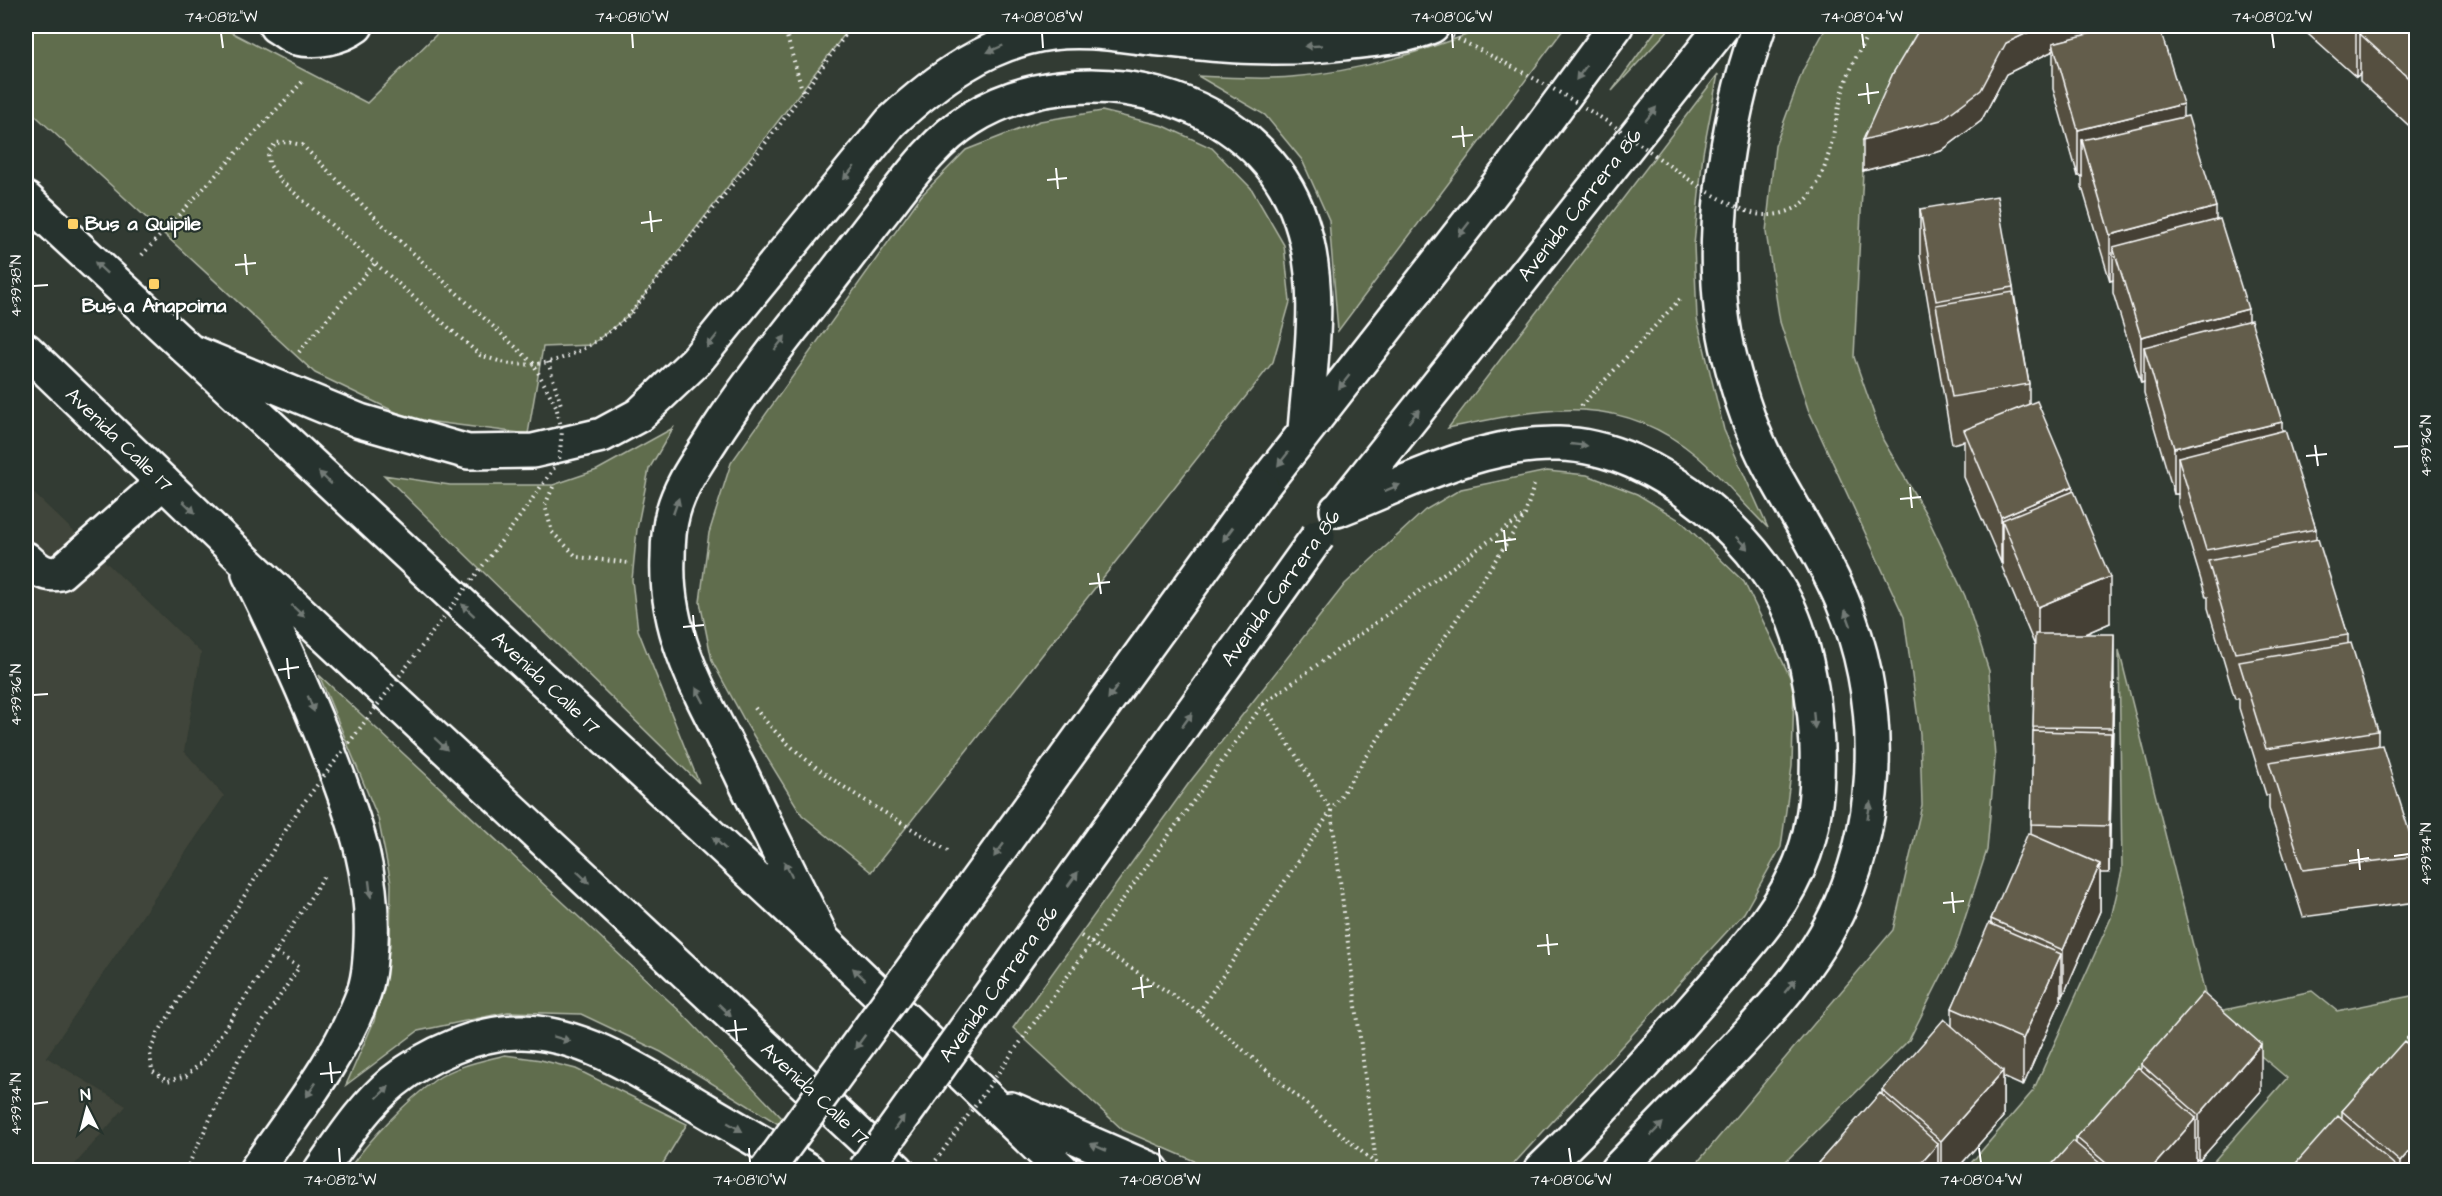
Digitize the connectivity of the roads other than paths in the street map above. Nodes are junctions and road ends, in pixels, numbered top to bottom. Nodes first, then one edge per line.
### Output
1 (276, 26) edge
2 (1432, 26) edge
3 (1616, 26) edge
4 (1723, 26) edge
5 (1759, 26) edge
6 (353, 28) edge
7 (26, 199) edge
8 (26, 350) edge
9 (190, 351) junction
10 (1305, 431) junction
11 (163, 482) junction
12 (1337, 510) junction
13 (240, 556) junction
14 (26, 559) edge
15 (823, 940) junction
16 (993, 1101) junction
17 (256, 1170) edge
18 (321, 1170) edge
19 (767, 1170) edge
20 (808, 1170) edge
21 (865, 1170) edge
22 (897, 1170) edge
23 (1062, 1170) edge
24 (1152, 1170) edge
25 (1541, 1170) edge
26 (1617, 1170) edge

1 - 6 main road
2 -> 9 main road
3 -> 10 main road
12 -> 4 main road, Avenida Carrera 86
26 -> 5 main road
9 -> 7 main road, Avenida Calle 17
8 - 11 main road, Avenida Calle 17
15 -> 9 main road, Avenida Calle 17
15 -> 10 main road
10 -> 19 main road, bridge
11 -> 13 main road, Avenida Calle 17
11 - 14 main road
21 -> 12 main road, Avenida Carrera 86, bridge
12 -> 25 main road
13 -> 17 main road
13 -> 22 main road, Avenida Calle 17
16 -> 15 main road, Avenida Calle 17
16 - 23 main road, Avenida Calle 17
24 -> 16 main road
18 -> 20 main road

